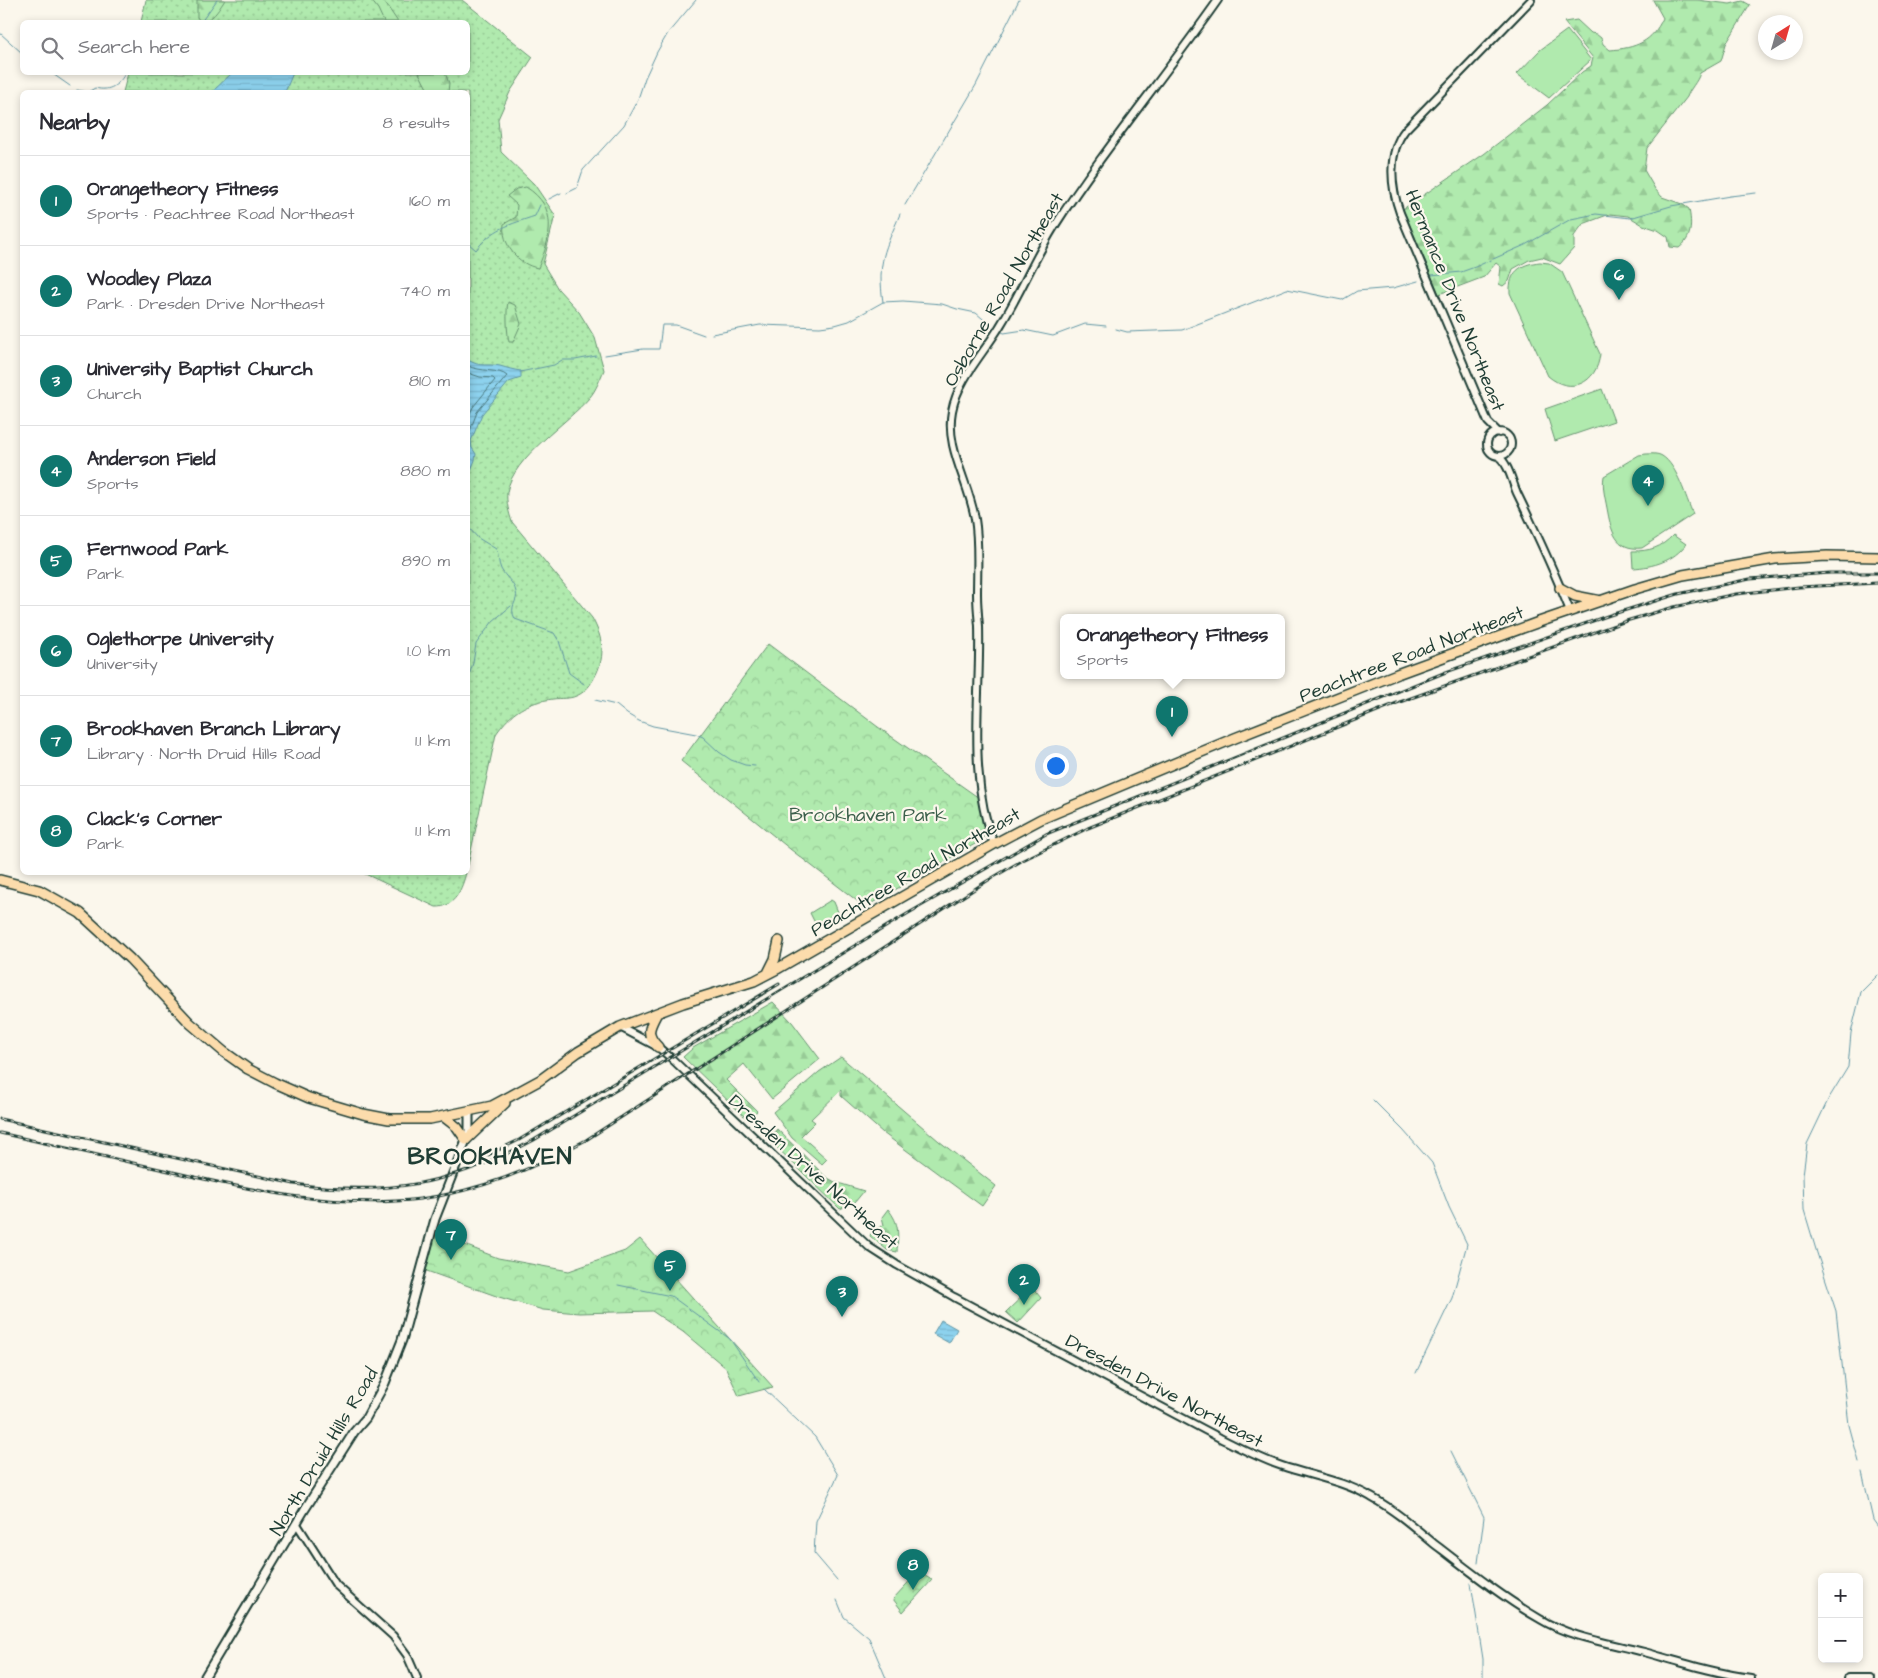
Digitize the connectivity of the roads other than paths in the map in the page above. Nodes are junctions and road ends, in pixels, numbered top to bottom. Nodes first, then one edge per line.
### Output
1 (1218, 0) edge
2 (1531, 0) edge
3 (1490, 424) junction
4 (1499, 433) junction
5 (1491, 436) junction
6 (1508, 452) junction
7 (1498, 456) junction
8 (1522, 500) junction
9 (1878, 557) edge
10 (1560, 588) junction
11 (1602, 601) junction
12 (1570, 611) junction
13 (994, 844) junction
14 (0, 880) edge
15 (779, 940) dead end
16 (767, 974) junction
17 (657, 1013) junction
18 (620, 1027) junction
19 (658, 1048) junction
20 (512, 1096) junction
21 (469, 1112) junction
22 (444, 1118) junction
23 (466, 1140) junction
24 (297, 1524) junction
25 (204, 1678) edge
26 (417, 1678) edge
27 (1751, 1678) edge
28 (1848, 1678) edge
29 (1870, 1678) edge

1 - 13 street, Osborne Road Northeast
2 - 3 street, Hermance Drive Northeast
3 - 4 street, Hermance Drive Northeast
3 - 5 street, Hermance Drive Northeast
4 - 5 street, Hermance Drive Northeast
4 - 6 street, Hermance Drive Northeast
5 - 7 street, Hermance Drive Northeast
6 - 7 street
6 - 8 street, Hermance Drive Northeast
7 - 8 street, Hermance Drive Northeast
8 - 10 street, Hermance Drive Northeast
9 - 11 highway, Peachtree Road Northeast
10 - 11 highway
10 - 12 street, Hermance Drive Northeast
11 - 12 highway, Peachtree Road Northeast
12 - 13 highway, Peachtree Road Northeast
13 - 16 highway, Peachtree Road Northeast
14 - 22 highway, Peachtree Road Northeast
15 - 16 highway
16 - 17 highway, Peachtree Road Northeast
17 - 18 highway, Peachtree Road Northeast
17 - 19 highway
18 - 19 street, Dresden Drive Northeast
18 - 20 highway, Peachtree Road Northeast
19 - 27 street, Dresden Drive Northeast
20 - 21 highway, Peachtree Road Northeast
20 - 23 highway
21 - 22 highway, Peachtree Road Northeast
21 - 23 main road, North Druid Hills Road
22 - 23 highway
23 - 24 main road, North Druid Hills Road
24 - 25 main road, North Druid Hills Road
24 - 26 street
28 - 29 street

